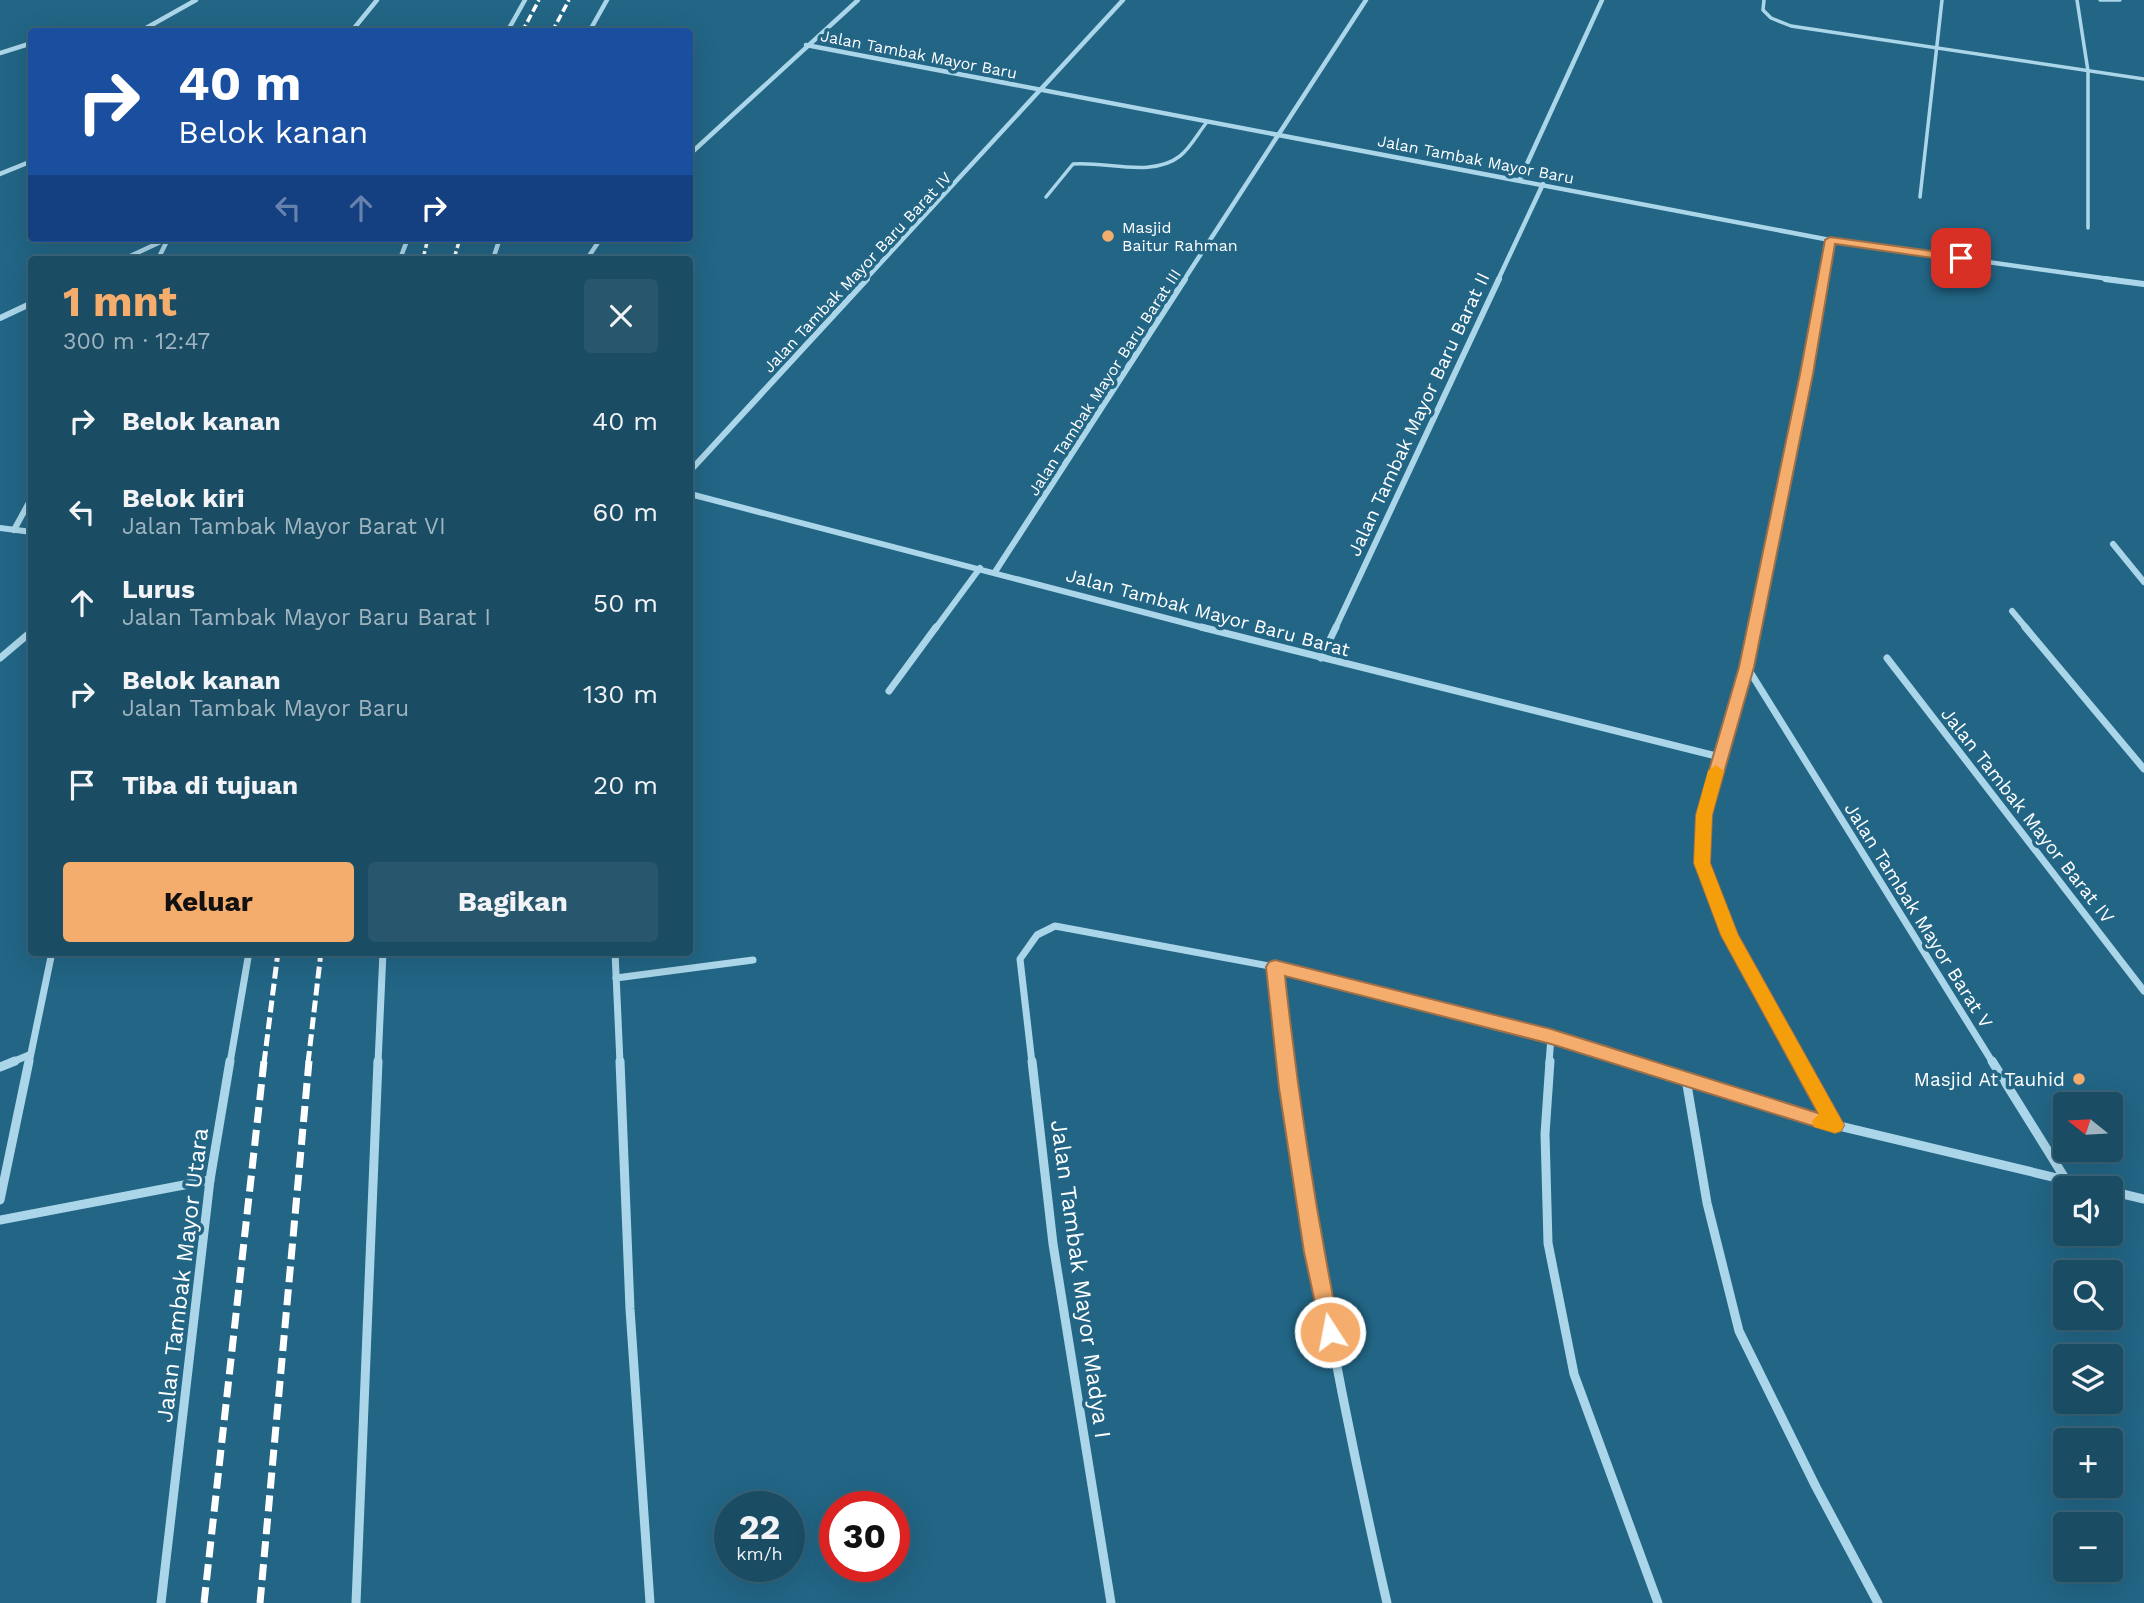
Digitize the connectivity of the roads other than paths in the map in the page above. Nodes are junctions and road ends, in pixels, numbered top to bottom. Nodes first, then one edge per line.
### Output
1 (195, 0) edge
2 (377, 0) edge
3 (526, 0) edge
4 (607, 0) edge
5 (858, 0) edge
6 (1123, 0) edge
7 (1366, 0) edge
8 (1602, 0) edge
9 (1765, 0) edge
10 (1942, 0) edge
11 (2077, 0) edge
12 (2101, 0) edge
13 (2120, 0) edge
14 (146, 28) edge
15 (354, 28) edge
16 (508, 28) edge
17 (591, 28) edge
18 (28, 44) edge
19 (806, 45) junction
20 (1935, 48) junction
21 (0, 53) edge
22 (2088, 71) junction
23 (2144, 79) edge
24 (1042, 90) junction
25 (1207, 122) junction
26 (1280, 135) junction
27 (693, 151) edge
28 (28, 163) edge
29 (0, 174) edge
30 (1520, 179) junction
31 (1543, 184) junction
32 (1046, 197) dead end
33 (1920, 197) dead end
34 (2088, 228) dead end
35 (1830, 240) junction
36 (160, 242) edge
37 (130, 256) edge
38 (2144, 284) edge
39 (28, 305) edge
40 (0, 318) edge
41 (693, 468) edge
42 (693, 495) edge
43 (28, 504) edge
44 (0, 528) edge
45 (14, 530) junction
46 (28, 532) edge
47 (2113, 544) dead end
48 (980, 568) junction
49 (995, 572) junction
50 (2144, 582) edge
51 (2012, 611) dead end
52 (28, 634) edge
53 (0, 658) edge
54 (1321, 658) junction
55 (1887, 658) dead end
56 (1746, 667) junction
57 (889, 691) dead end
58 (1720, 757) junction
59 (2144, 769) edge
60 (51, 956) edge
61 (247, 956) edge
62 (383, 956) edge
63 (615, 956) edge
64 (753, 960) dead end
65 (1275, 967) junction
66 (616, 978) junction
67 (2144, 991) edge
68 (1551, 1037) junction
69 (29, 1055) junction
70 (0, 1067) edge
71 (1686, 1079) junction
72 (1835, 1125) junction
73 (2064, 1176) edge
74 (2053, 1177) edge
75 (211, 1180) junction
76 (2123, 1194) edge
77 (2144, 1199) edge
78 (0, 1200) edge
79 (0, 1220) edge
80 (161, 1603) edge
81 (356, 1603) edge
82 (650, 1603) edge
83 (1111, 1603) edge
84 (1387, 1603) edge
85 (1658, 1603) edge
86 (1878, 1603) edge

1 - 14 street
2 - 15 street
3 - 16 street
4 - 17 street
5 - 19 street
6 - 24 street, Jalan Tambak Mayor Baru Barat IV
7 - 26 street, Jalan Tambak Mayor Baru Barat III
8 - 30 street
9 - 20 lane
10 - 20 lane
11 - 22 lane
12 - 13 lane
18 - 21 street
19 - 24 street, Jalan Tambak Mayor Baru
19 - 27 street
20 - 22 lane
20 - 33 lane
22 - 23 lane
22 - 34 lane
24 - 25 street, Jalan Tambak Mayor Baru
24 - 41 street, Jalan Tambak Mayor Baru Barat IV
25 - 26 street, Jalan Tambak Mayor Baru
25 - 32 lane
26 - 30 street, Jalan Tambak Mayor Baru
26 - 49 street, Jalan Tambak Mayor Baru Barat III
28 - 29 street
30 - 31 street, Jalan Tambak Mayor Baru
31 - 35 street, Jalan Tambak Mayor Baru
31 - 54 street, Jalan Tambak Mayor Baru Barat II
35 - 38 street, Jalan Tambak Mayor Baru
35 - 56 street
36 - 37 street
39 - 40 street
42 - 48 street, Jalan Tambak Mayor Baru Barat
43 - 45 street
44 - 45 street
45 - 46 street
47 - 50 street
48 - 49 street, Jalan Tambak Mayor Baru Barat
48 - 57 street
49 - 54 street, Jalan Tambak Mayor Baru Barat
51 - 59 street
52 - 53 street
54 - 58 street, Jalan Tambak Mayor Baru Barat
55 - 67 street, Jalan Tambak Mayor Barat IV
56 - 58 street
56 - 73 street, Jalan Tambak Mayor Barat V
58 - 72 street
60 - 69 street
61 - 75 street, Jalan Tambak Mayor Utara
62 - 81 street
63 - 66 street
64 - 66 street
65 - 68 street
65 - 83 street, Jalan Tambak Mayor Madya I
65 - 84 street
66 - 82 street
68 - 71 street
68 - 85 street
69 - 70 street
69 - 78 street
71 - 72 street
71 - 86 street
72 - 74 street
75 - 79 street
75 - 80 street, Jalan Tambak Mayor Utara
76 - 77 street

